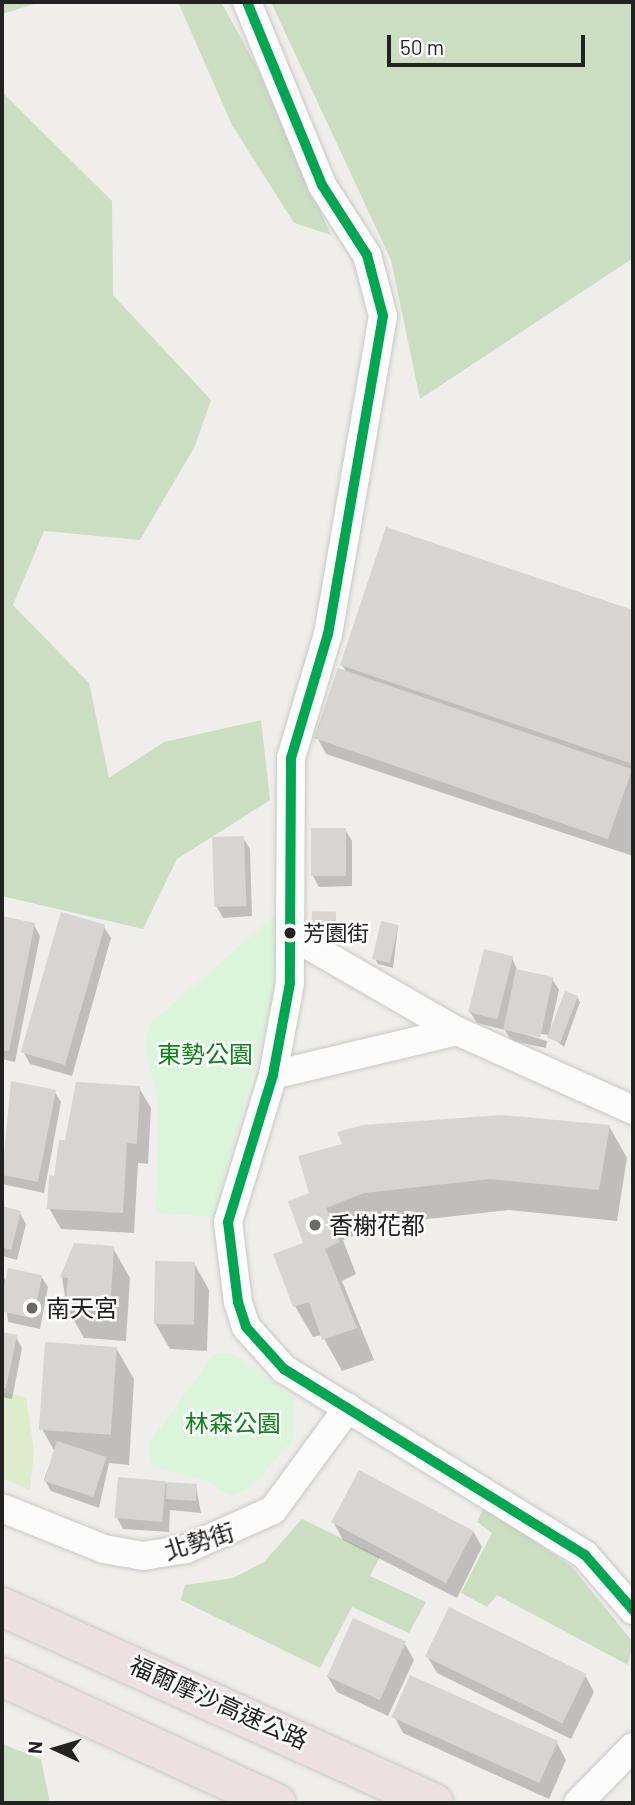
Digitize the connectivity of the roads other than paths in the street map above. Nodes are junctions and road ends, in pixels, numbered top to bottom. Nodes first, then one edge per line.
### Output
1 (247, 2) edge
2 (294, 937) junction
3 (457, 1031) junction
4 (273, 1075) junction
5 (633, 1110) edge
6 (348, 1408) junction
7 (2, 1508) edge
8 (2, 1607) edge
9 (633, 1610) edge
10 (2, 1677) edge
11 (633, 1746) edge
12 (276, 1803) edge
13 (434, 1803) edge
14 (578, 1803) edge

1 - 2 street
2 - 3 street
2 - 4 street
3 - 4 street
3 - 5 street
4 - 6 street
6 - 7 street, 北勢街
6 - 9 street
8 - 13 highway, 福爾摩沙高速公路
10 - 12 highway
11 - 14 street

